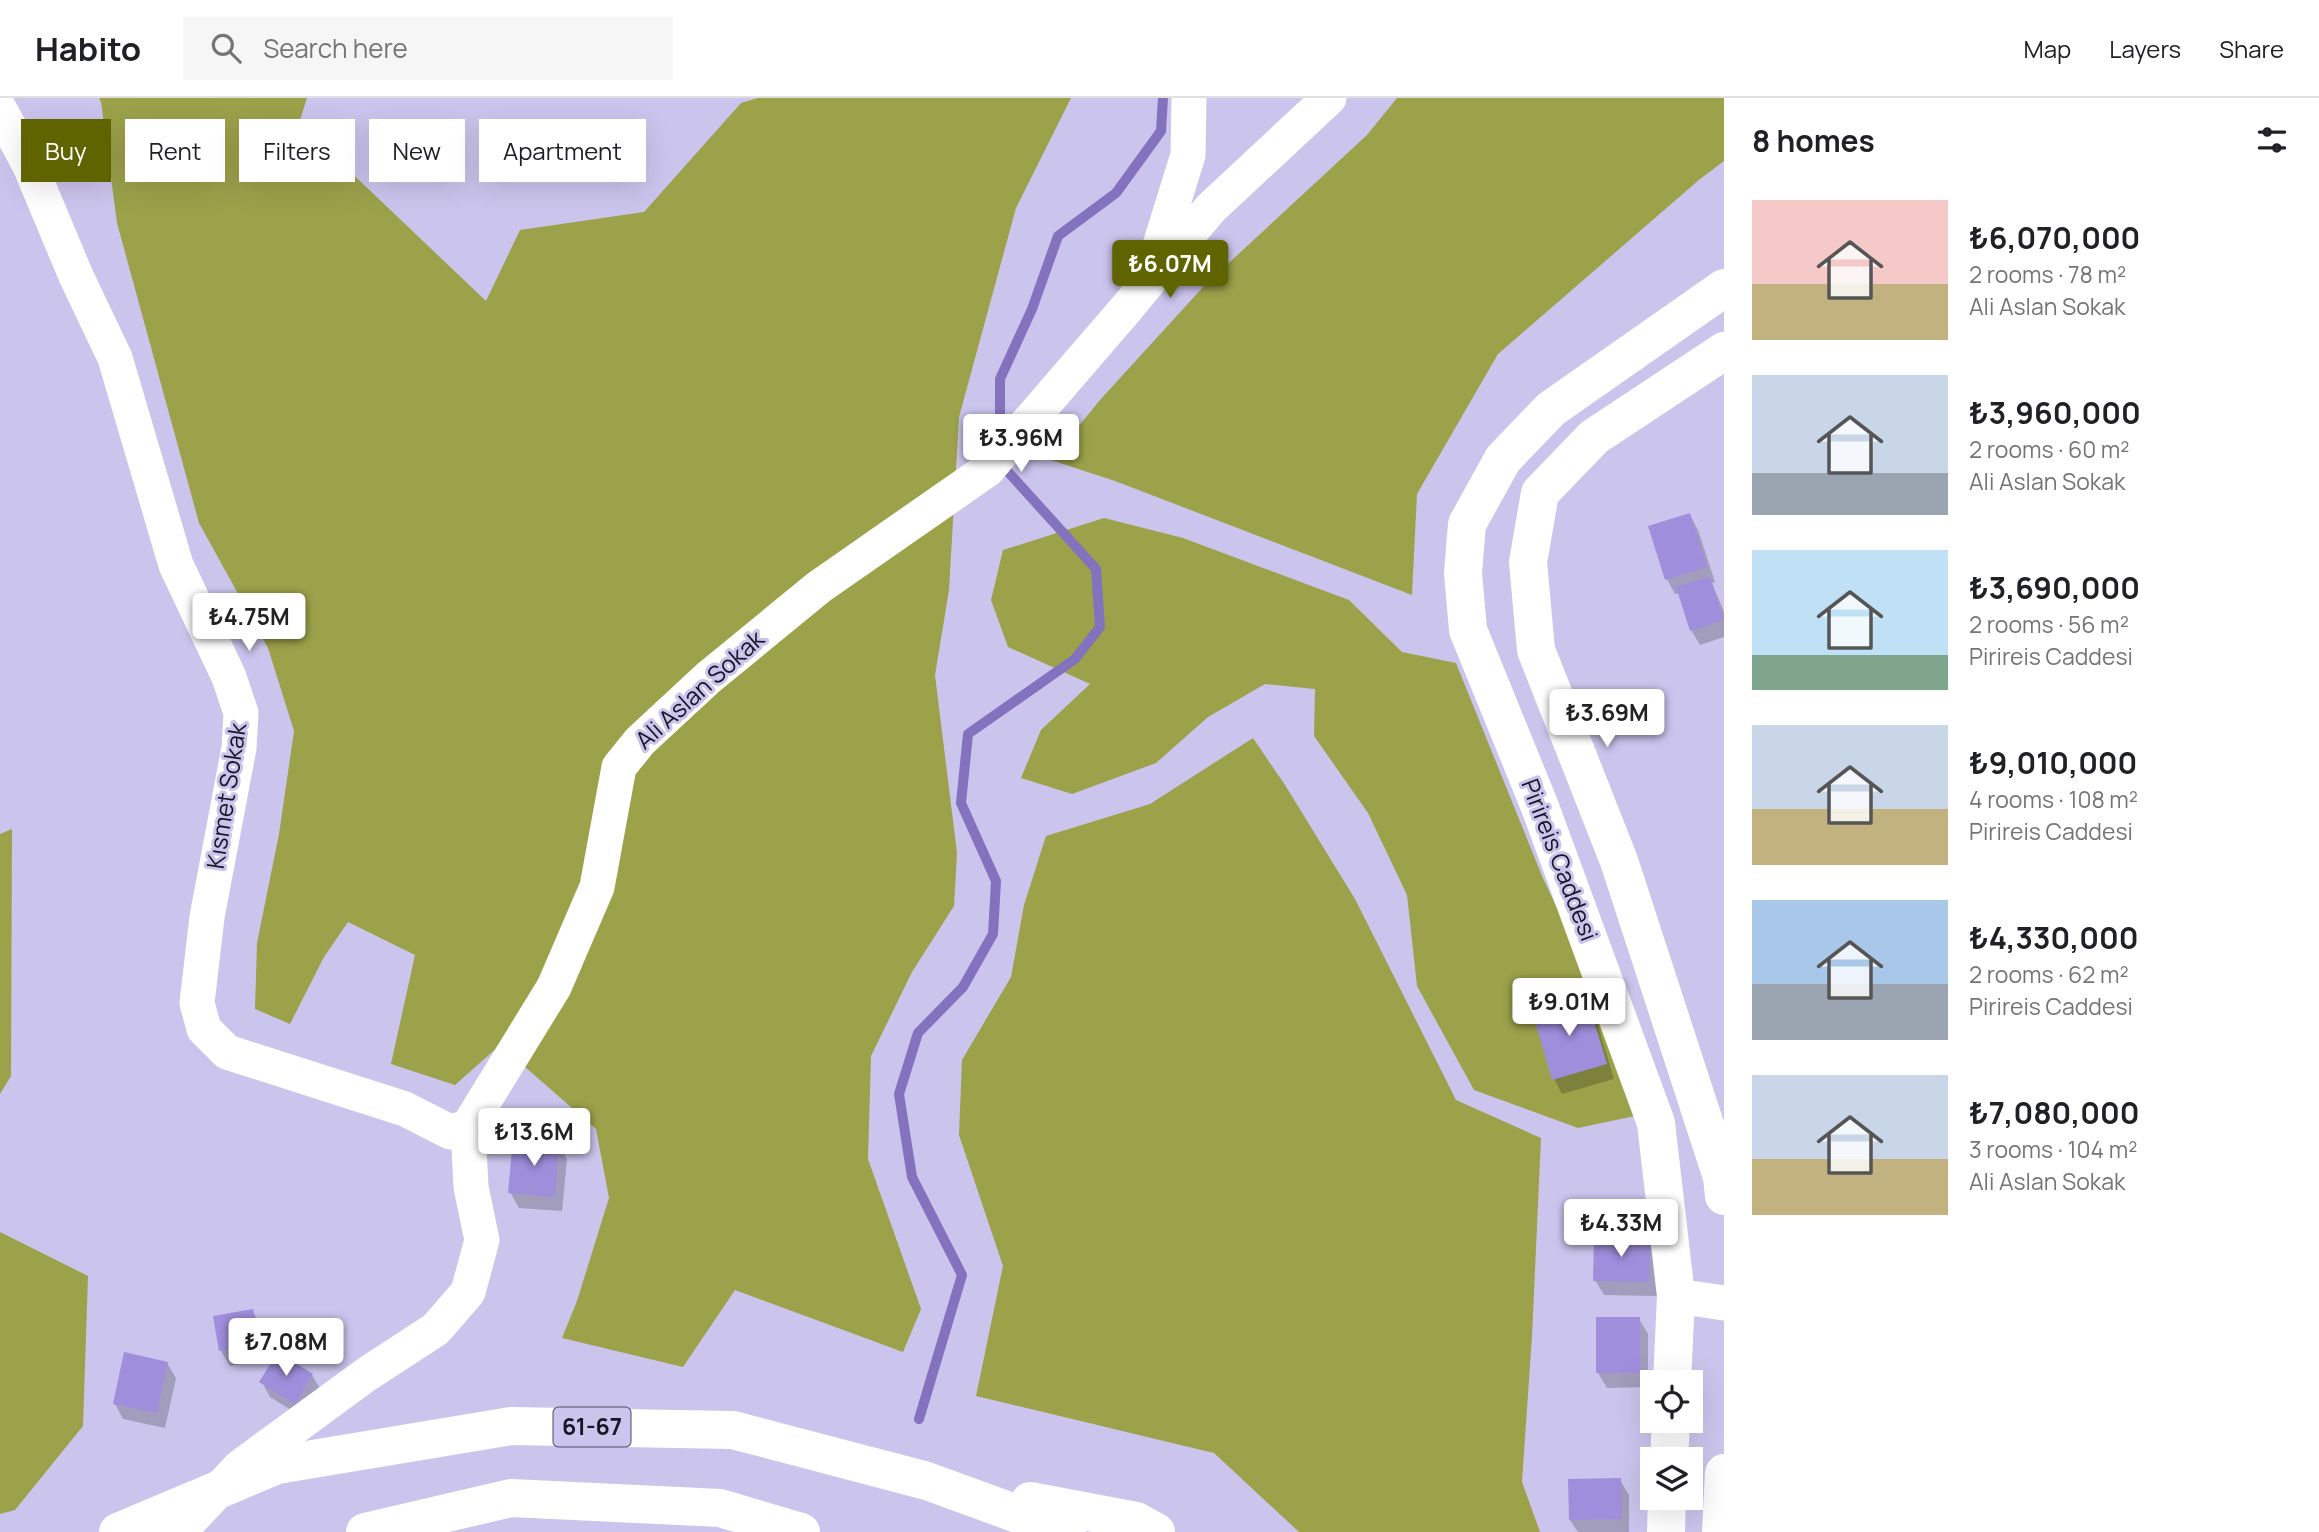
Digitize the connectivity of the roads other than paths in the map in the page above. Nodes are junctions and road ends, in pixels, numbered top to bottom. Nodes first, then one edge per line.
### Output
1 (1189, 98) edge
2 (1329, 98) edge
3 (0, 110) edge
4 (1149, 281) junction
5 (1724, 288) edge
6 (1724, 351) edge
7 (468, 1127) junction
8 (1724, 1196) edge
9 (1676, 1296) junction
10 (1724, 1303) edge
11 (1673, 1370) edge
12 (1724, 1473) edge
13 (927, 1481) junction
14 (1666, 1510) edge
15 (118, 1532) edge
16 (179, 1532) edge
17 (365, 1532) edge
18 (801, 1532) edge
19 (1067, 1532) edge
20 (1156, 1532) edge
21 (1665, 1532) edge
22 (1721, 1532) edge

1 - 4 street, Ali Aslan Sokak
2 - 4 street
3 - 7 street, Kısmet Sokak
4 - 7 street, Ali Aslan Sokak
5 - 9 main road, Pirireis Caddesi
6 - 8 main road
7 - 16 street
9 - 10 street
9 - 11 main road, Pirireis Caddesi
12 - 22 main road
13 - 15 main road, 61-67
13 - 19 main road, 61-67
13 - 20 main road, 61-67
14 - 21 main road
17 - 18 main road

